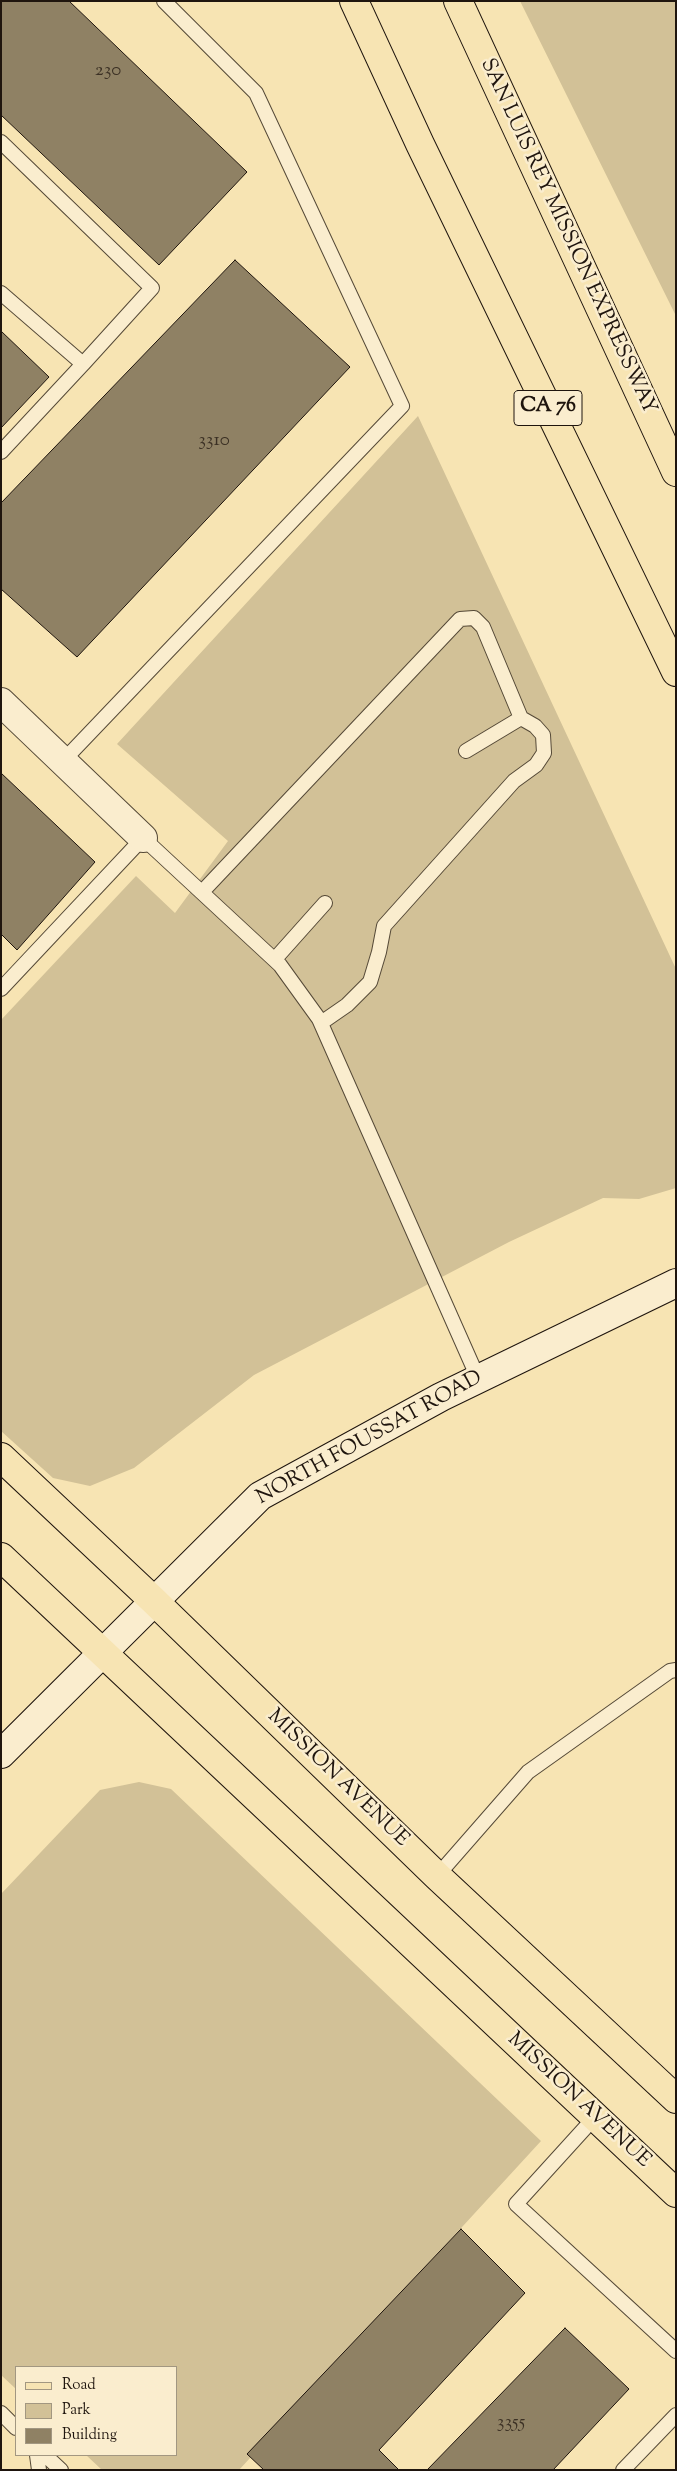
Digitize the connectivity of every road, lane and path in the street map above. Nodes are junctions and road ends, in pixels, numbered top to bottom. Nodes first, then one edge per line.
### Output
1 (164, 1) edge
2 (354, 1) edge
3 (458, 1) edge
4 (1, 142) edge
5 (1, 293) edge
6 (83, 364) junction
7 (1, 452) edge
8 (676, 472) edge
9 (676, 672) edge
10 (1, 702) edge
11 (521, 718) junction
12 (466, 750) dead end
13 (63, 761) junction
14 (143, 838) junction
15 (202, 892) junction
16 (325, 904) dead end
17 (274, 959) junction
18 (1, 989) edge
19 (321, 1023) junction
20 (676, 1283) edge
21 (478, 1378) junction
22 (1, 1457) edge
23 (1, 1556) edge
24 (154, 1601) junction
25 (105, 1652) junction
26 (676, 1670) edge
27 (1, 1754) edge
28 (437, 1876) junction
29 (676, 2099) edge
30 (595, 2117) junction
31 (676, 2193) edge
32 (676, 2351) edge
33 (1, 2413) edge
34 (676, 2415) edge
35 (15, 2427) edge
36 (37, 2456) edge
37 (46, 2456) edge
38 (39, 2470) edge
39 (61, 2470) edge
40 (623, 2470) edge

1 - 13 lane
2 - 9 main road, CA 76
3 - 8 main road, SAN LUIS REY MISSION EXPRESSWAY
4 - 6 lane
5 - 6 lane
6 - 7 lane
10 - 13 main road
11 - 12 lane
11 - 15 lane
11 - 19 lane
13 - 14 main road
14 - 15 lane
14 - 18 lane
15 - 17 lane
16 - 17 lane
17 - 19 lane
19 - 21 lane
20 - 21 main road, NORTH FOUSSAT ROAD
21 - 24 main road, NORTH FOUSSAT ROAD
22 - 24 main road, MISSION AVENUE
23 - 25 main road, MISSION AVENUE
24 - 25 main road, NORTH FOUSSAT ROAD
24 - 28 main road, MISSION AVENUE
25 - 27 main road, NORTH FOUSSAT ROAD
25 - 30 main road, MISSION AVENUE
26 - 28 lane
28 - 29 main road, MISSION AVENUE
30 - 31 main road, MISSION AVENUE
30 - 32 lane
33 - 35 lane
34 - 40 lane
36 - 38 lane
37 - 39 lane

